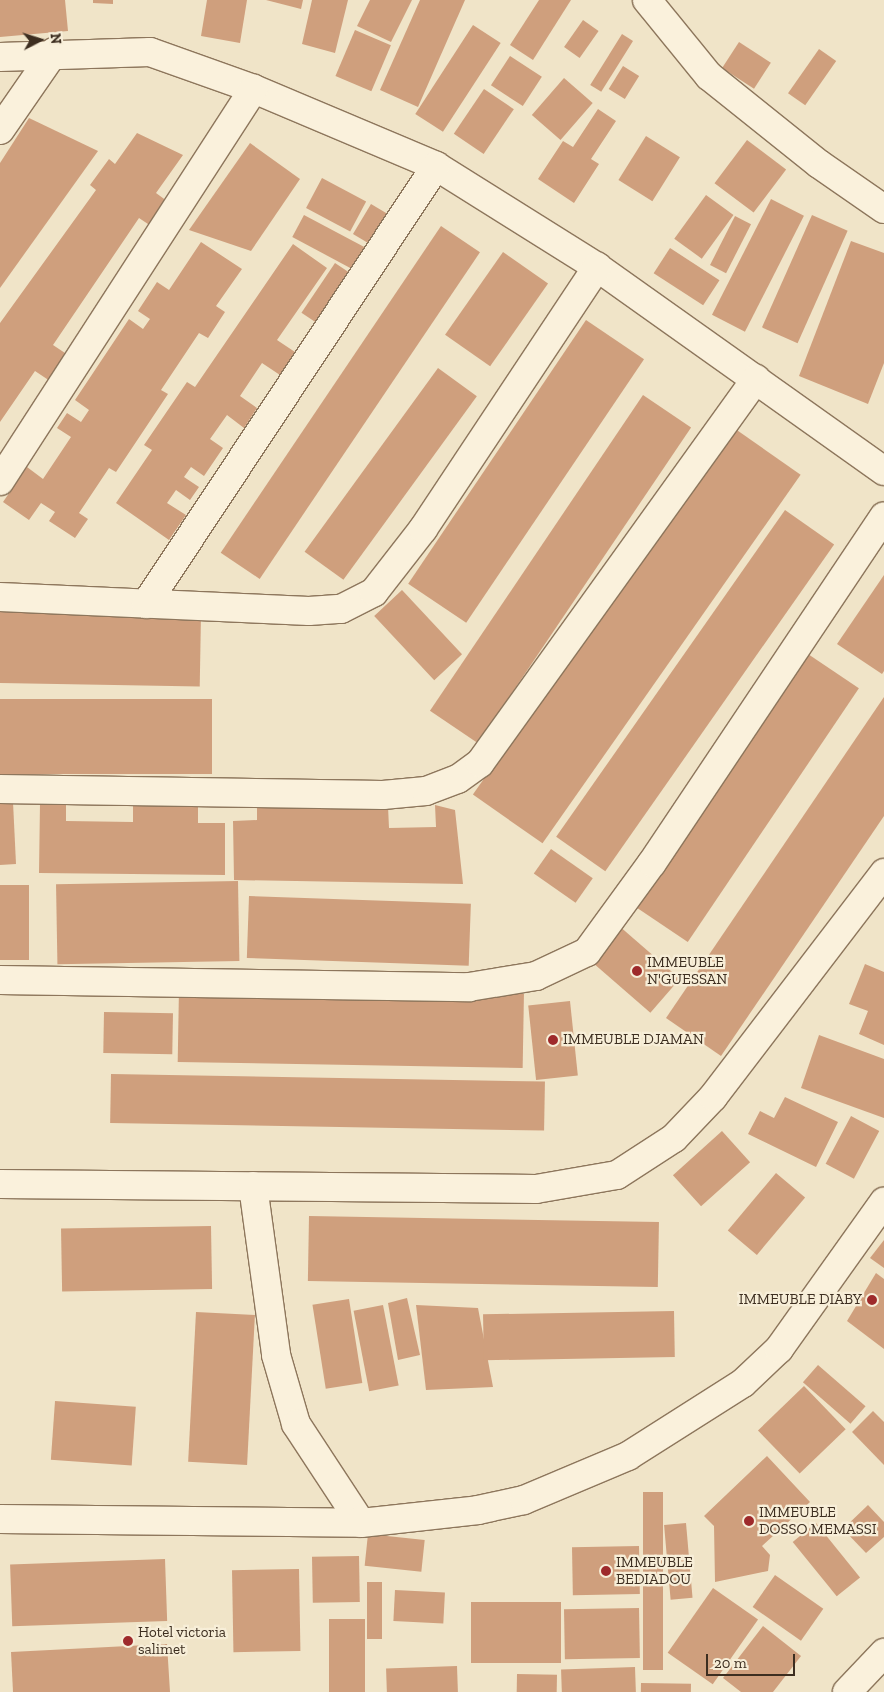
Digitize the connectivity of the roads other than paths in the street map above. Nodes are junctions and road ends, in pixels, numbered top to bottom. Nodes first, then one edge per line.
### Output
1 (647, 0) edge
2 (54, 52) junction
3 (0, 57) edge
4 (254, 89) junction
5 (0, 130) edge
6 (436, 166) junction
7 (884, 208) edge
8 (597, 267) junction
9 (756, 379) junction
10 (884, 471) edge
11 (0, 481) edge
12 (884, 516) edge
13 (0, 597) edge
14 (146, 604) junction
15 (0, 789) edge
16 (884, 873) edge
17 (0, 980) edge
18 (0, 1184) edge
19 (253, 1186) junction
20 (884, 1202) edge
21 (0, 1519) edge
22 (361, 1523) junction
23 (884, 1653) edge
24 (847, 1692) edge

1 - 7 street
2 - 3 street
2 - 4 street
2 - 5 street
4 - 6 street
4 - 11 street
6 - 8 street
6 - 14 street
8 - 9 street
8 - 14 street
9 - 10 street
9 - 15 street
12 - 17 street
13 - 14 street
16 - 19 street
18 - 19 street
19 - 22 street
20 - 22 street
21 - 22 street
23 - 24 street

